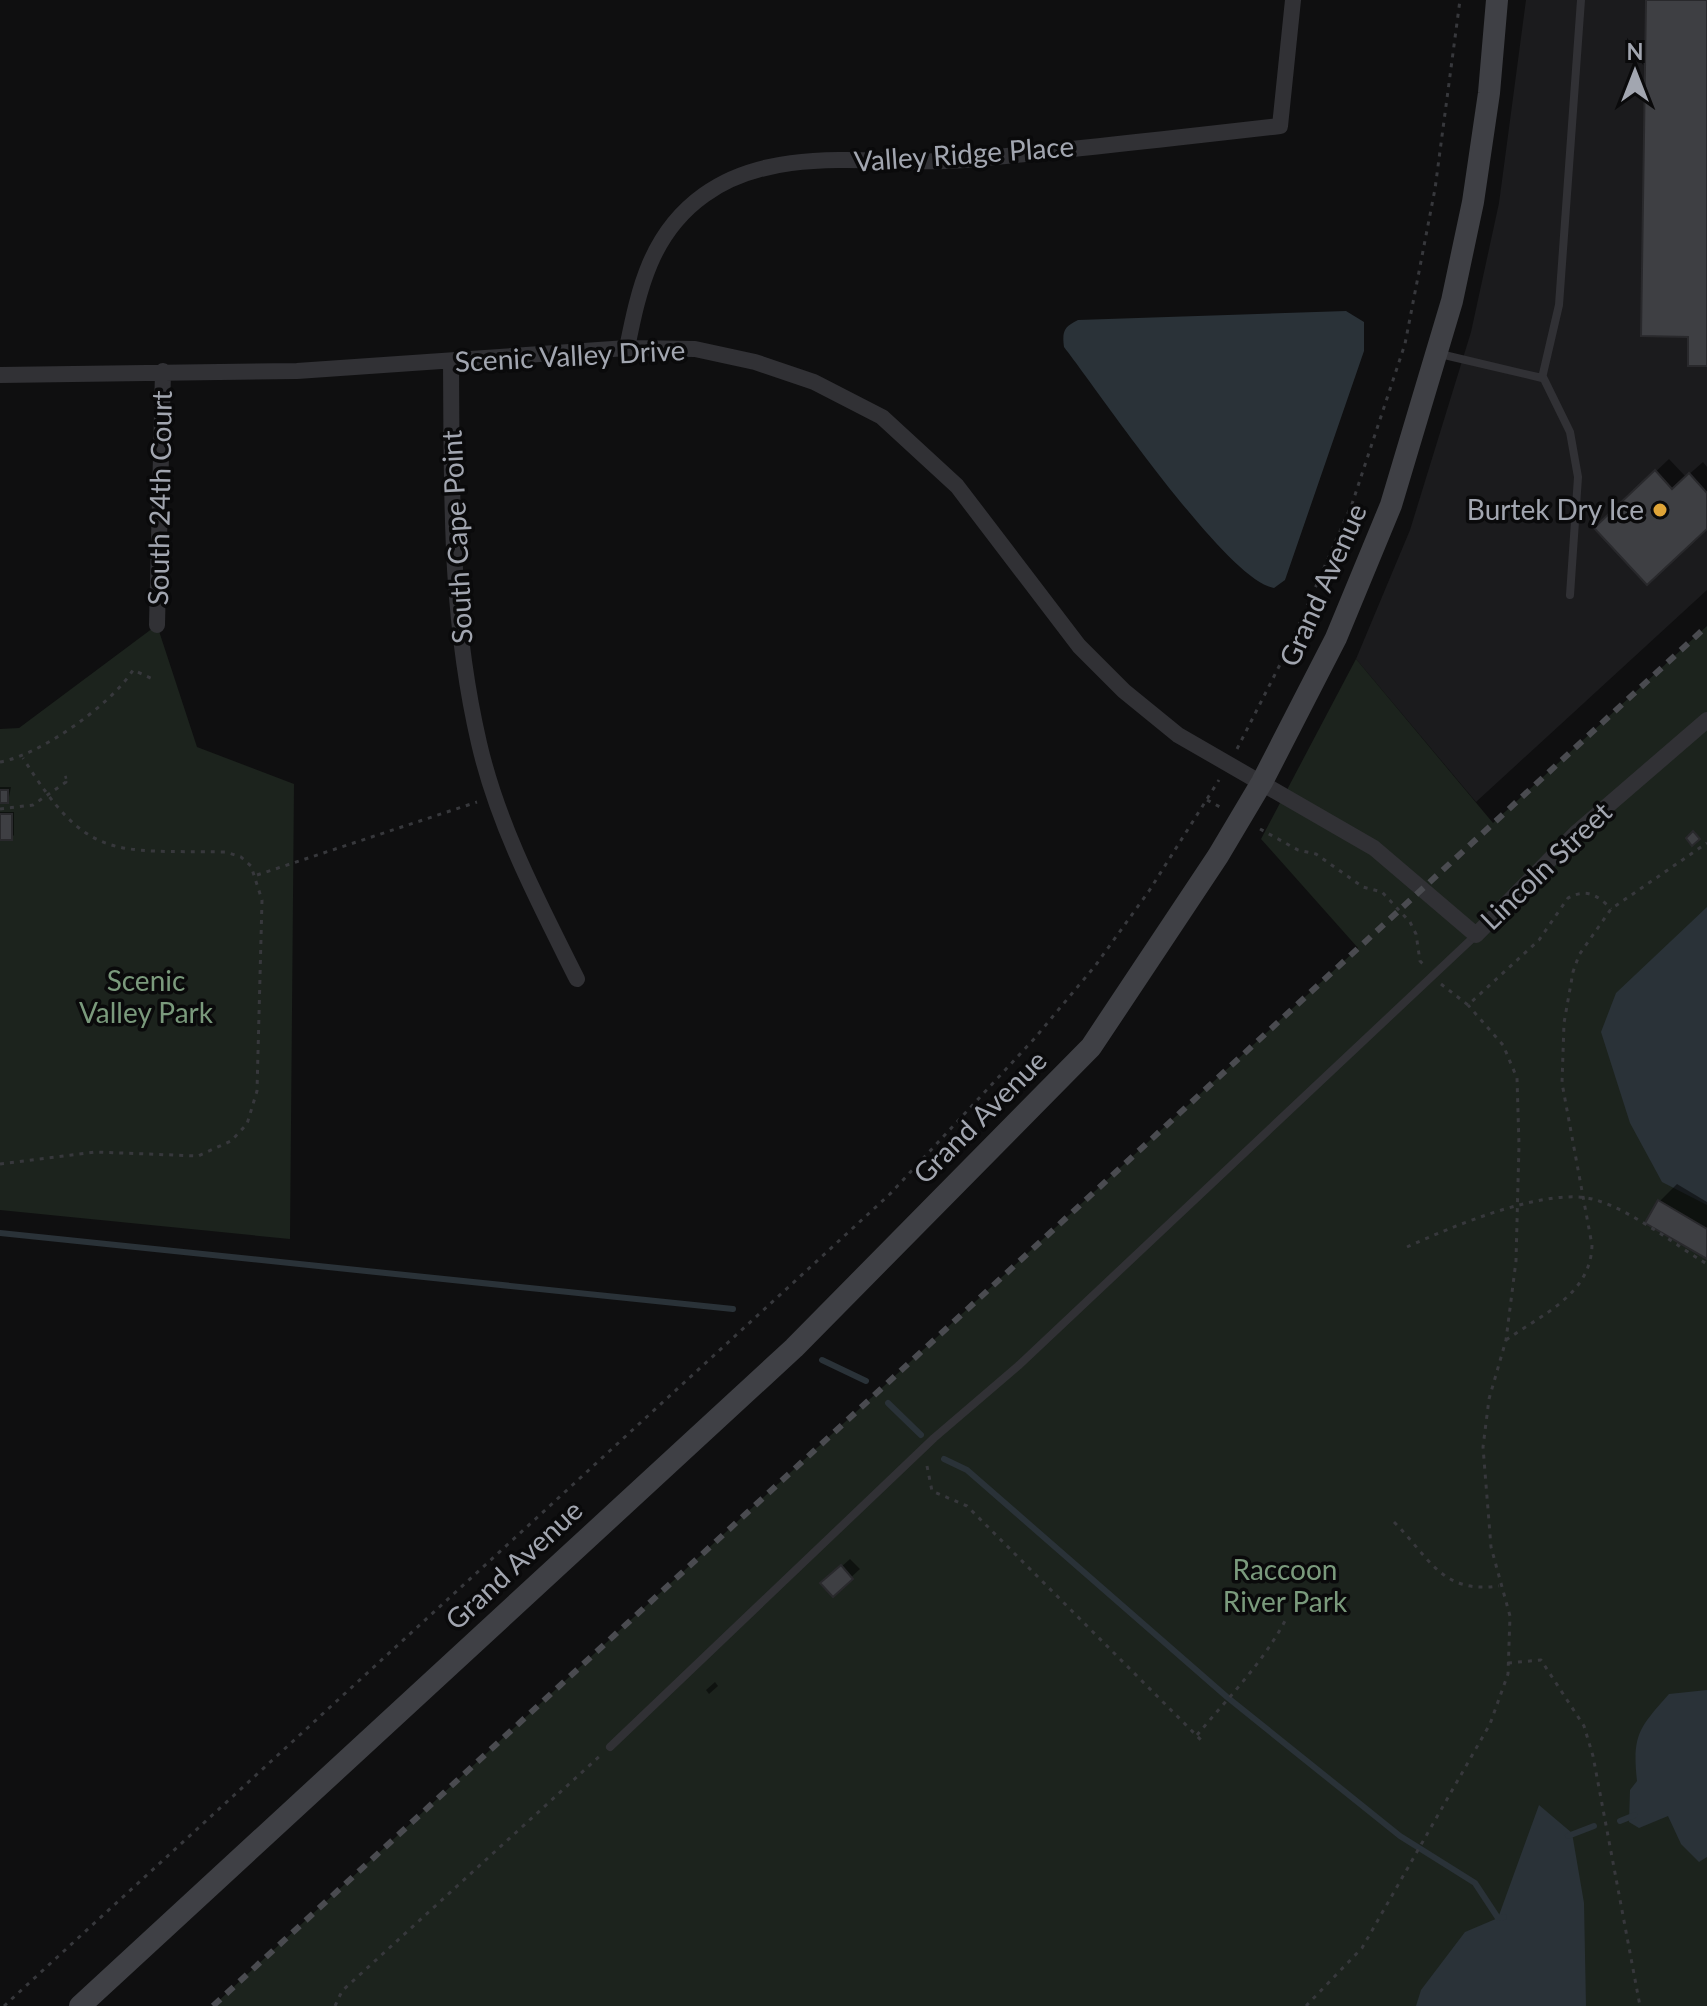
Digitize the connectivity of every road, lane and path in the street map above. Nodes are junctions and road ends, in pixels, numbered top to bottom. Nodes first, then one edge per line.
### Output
1 (1293, 0) edge
2 (1460, 0) edge
3 (1497, 0) edge
4 (1581, 0) edge
5 (627, 348) junction
6 (1439, 354) junction
7 (451, 361) junction
8 (163, 371) junction
9 (0, 375) edge
10 (1543, 377) junction
11 (1570, 595) dead end
12 (157, 625) dead end
13 (155, 680) dead end
14 (1707, 720) edge
15 (1240, 745) dead end
16 (23, 758) junction
17 (0, 762) edge
18 (67, 777) dead end
19 (1217, 782) dead end
20 (1262, 782) junction
21 (47, 797) junction
22 (495, 797) junction
23 (1207, 799) junction
24 (1216, 805) dead end
25 (0, 809) edge
26 (1707, 843) edge
27 (257, 875) junction
28 (1476, 935) junction
29 (577, 979) dead end
30 (1468, 1005) dead end
31 (0, 1164) edge
32 (1584, 1197) junction
33 (1517, 1205) junction
34 (1407, 1247) dead end
35 (1707, 1264) edge
36 (1506, 1340) junction
37 (923, 1448) junction
38 (1394, 1522) dead end
39 (1501, 1586) junction
40 (1286, 1619) dead end
41 (1508, 1663) junction
42 (1197, 1735) junction
43 (1202, 1741) dead end
44 (610, 1747) joint
45 (4, 2006) edge
46 (80, 2006) edge
47 (335, 2006) edge
48 (1306, 2006) edge
49 (1640, 2006) edge

1 - 5 street, Valley Ridge Place
2 - 15 path
3 - 6 main road, Grand Avenue
4 - 10 lane
5 - 7 street, Scenic Valley Drive
5 - 20 street, Scenic Valley Drive
6 - 10 lane
6 - 20 main road, Grand Avenue
7 - 8 street, Scenic Valley Drive
7 - 22 street, South Cape Point
8 - 9 street, Scenic Valley Drive
8 - 12 street, South 24th Court
10 - 11 lane
13 - 16 path
14 - 28 street, Lincoln Street
16 - 17 path
16 - 21 path
18 - 21 path
19 - 23 path
20 - 28 street, Lincoln Street
20 - 46 main road, Grand Avenue
21 - 25 path
21 - 27 path
22 - 27 path
22 - 29 street, South Cape Point
23 - 24 path
23 - 45 path
26 - 32 path
27 - 31 path
28 - 37 lane
30 - 33 path
32 - 33 path
32 - 35 path
32 - 36 path
33 - 34 path
33 - 36 path
36 - 39 path
37 - 42 path
37 - 44 lane
38 - 39 path
39 - 41 path
40 - 42 path
41 - 48 path
41 - 49 path
42 - 43 path
44 - 47 path

